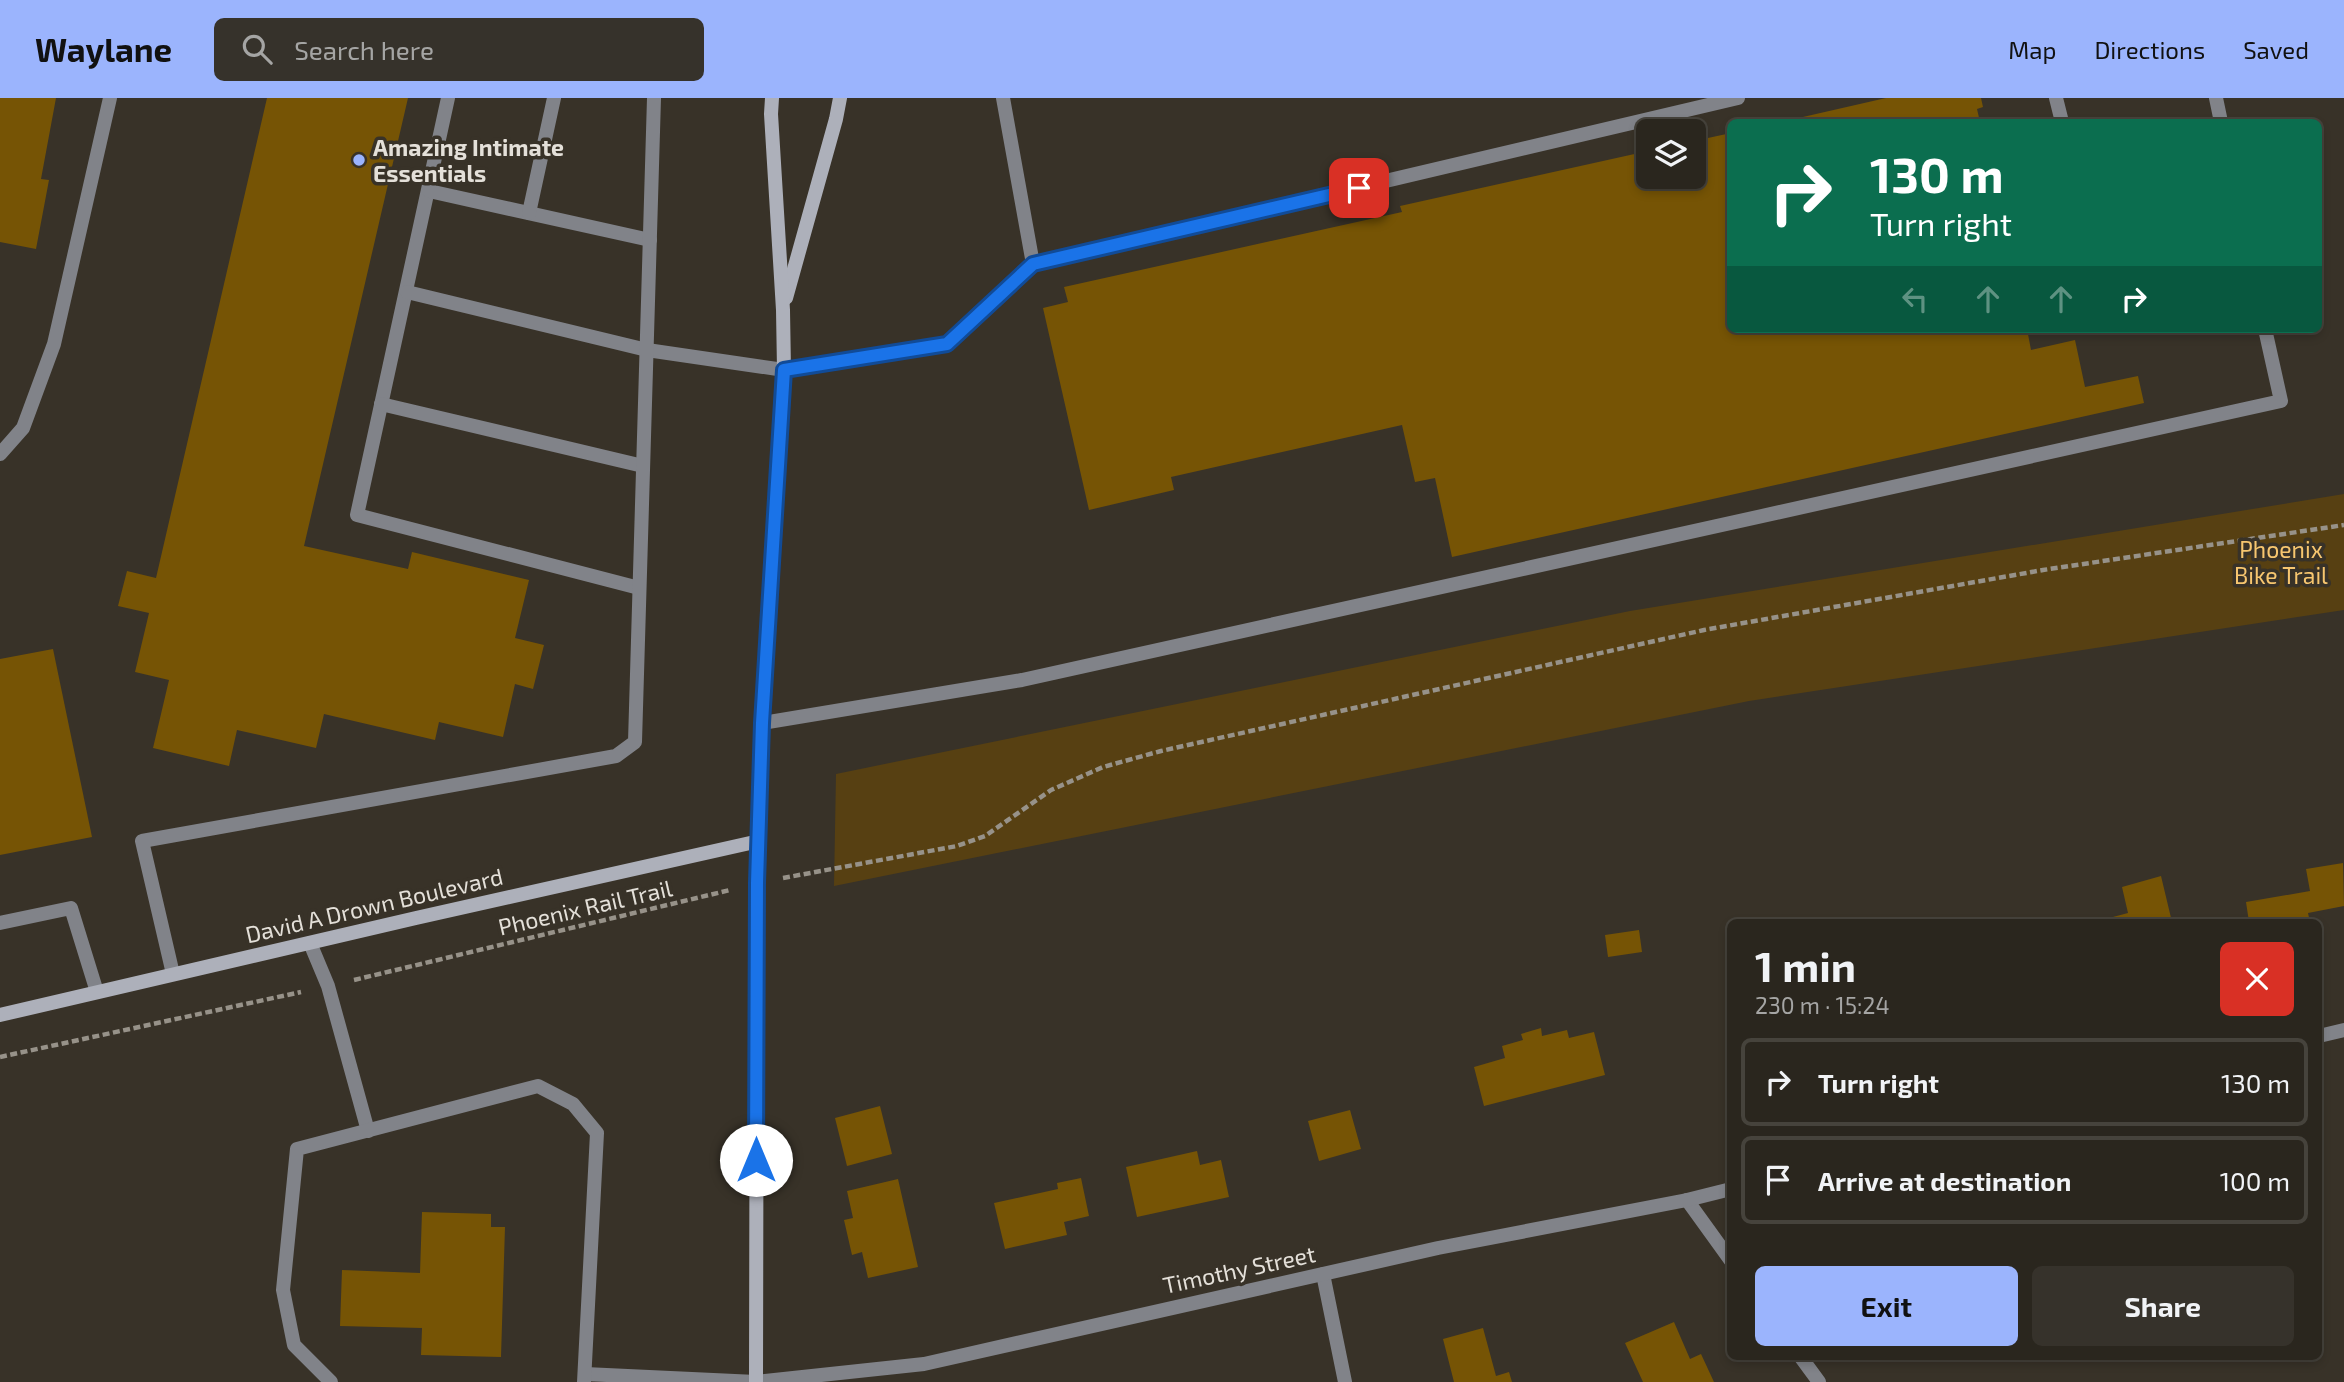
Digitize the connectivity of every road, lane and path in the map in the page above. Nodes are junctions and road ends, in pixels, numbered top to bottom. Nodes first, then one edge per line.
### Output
1 (110, 98) edge
2 (448, 98) edge
3 (554, 98) edge
4 (654, 98) edge
5 (772, 98) edge
6 (840, 98) edge
7 (1003, 98) edge
8 (1738, 98) edge
9 (2056, 98) edge
10 (2216, 98) edge
11 (2061, 119) edge
12 (2220, 119) edge
13 (429, 191) junction
14 (529, 213) junction
15 (650, 240) junction
16 (1033, 264) junction
17 (407, 292) junction
18 (783, 310) junction
19 (2266, 333) edge
20 (647, 350) junction
21 (784, 370) junction
22 (381, 404) junction
23 (0, 454) edge
24 (643, 466) junction
25 (2344, 525) edge
26 (639, 587) junction
27 (762, 723) junction
28 (759, 841) junction
29 (757, 883) junction
30 (0, 923) edge
31 (310, 943) junction
32 (173, 974) junction
33 (328, 986) junction
34 (97, 992) junction
35 (0, 1015) edge
36 (2344, 1030) edge
37 (2322, 1036) edge
38 (0, 1057) edge
39 (368, 1131) junction
40 (1727, 1190) edge
41 (1687, 1200) junction
42 (1727, 1255) edge
43 (1322, 1274) junction
44 (1803, 1360) edge
45 (584, 1378) edge
46 (331, 1382) edge
47 (756, 1382) edge
48 (1345, 1382) edge
49 (1819, 1382) edge

1 - 23 street
2 - 13 street
3 - 14 street
4 - 15 street
5 - 18 main road
6 - 18 main road
7 - 16 street
8 - 16 street
9 - 11 street
10 - 12 street
13 - 14 street
13 - 17 street
14 - 15 street
15 - 20 street
16 - 21 street
17 - 20 street
17 - 22 street
18 - 21 main road
19 - 27 street
20 - 21 street
20 - 24 street
21 - 27 main road
22 - 24 street
22 - 26 street
24 - 26 street
25 - 29 path, Phoenix Rail Trail
26 - 32 street
27 - 28 main road
28 - 29 main road
28 - 31 main road, David A Drown Boulevard
29 - 33 path, Phoenix Rail Trail
29 - 47 main road
30 - 34 street
31 - 32 main road, David A Drown Boulevard
31 - 33 street
32 - 34 main road, David A Drown Boulevard
33 - 38 path, Phoenix Rail Trail
33 - 39 street
34 - 35 main road, David A Drown Boulevard
36 - 37 street
39 - 45 street
39 - 46 street
40 - 41 street, Timothy Street
41 - 42 street
41 - 43 street, Timothy Street
43 - 47 street, Timothy Street
43 - 48 street
44 - 49 street
45 - 47 street, Timothy Street

